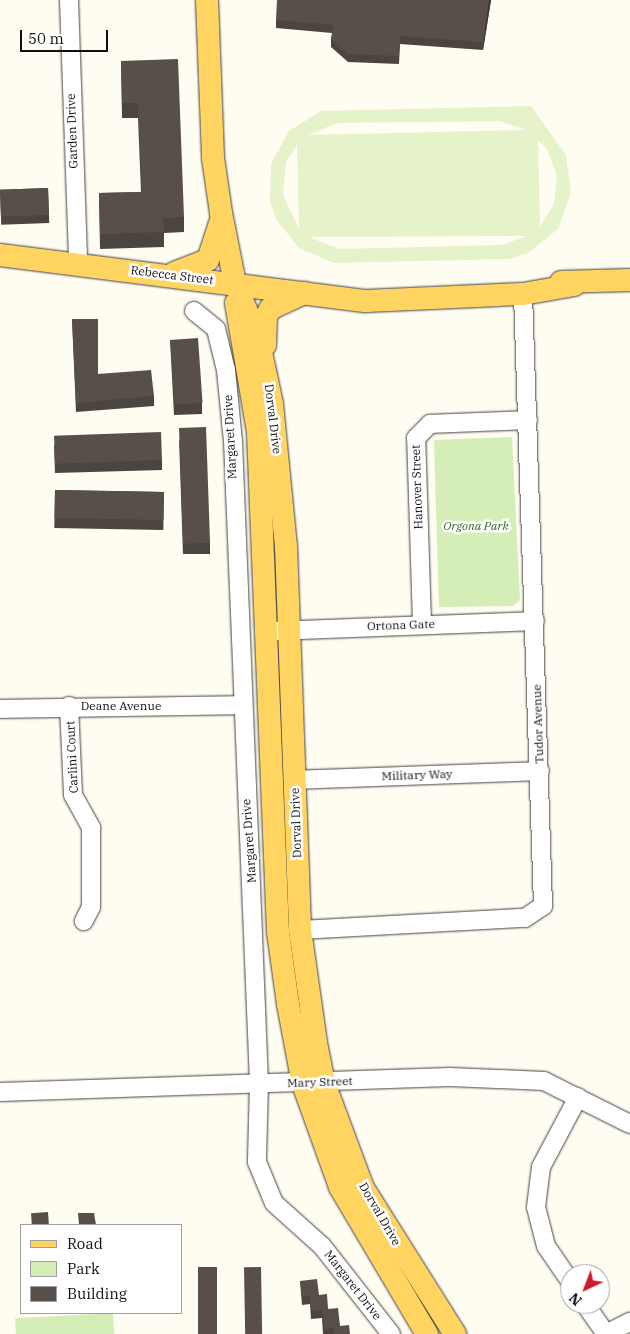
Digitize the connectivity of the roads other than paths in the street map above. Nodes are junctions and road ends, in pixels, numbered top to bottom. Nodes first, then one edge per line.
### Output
1 (69, 0) edge
2 (207, 0) edge
3 (220, 213) junction
4 (0, 255) edge
5 (78, 263) junction
6 (165, 275) junction
7 (630, 280) edge
8 (235, 283) junction
9 (574, 285) junction
10 (313, 292) junction
11 (523, 294) junction
12 (344, 295) junction
13 (194, 311) dead end
14 (266, 369) junction
15 (528, 420) junction
16 (535, 621) junction
17 (422, 624) junction
18 (289, 630) junction
19 (266, 631) junction
20 (243, 705) junction
21 (70, 706) junction
22 (0, 709) edge
23 (540, 771) junction
24 (294, 780) junction
25 (84, 921) dead end
26 (300, 930) junction
27 (259, 1083) junction
28 (314, 1084) junction
29 (0, 1092) edge
30 (578, 1097) junction
31 (630, 1124) edge
32 (560, 1266) edge
33 (593, 1314) edge
34 (630, 1322) edge
35 (391, 1334) edge
36 (428, 1334) edge
37 (455, 1334) edge
38 (606, 1334) edge

1 - 5 street, Garden Drive
2 - 3 main road, Dorval Drive
3 - 6 main road
3 - 8 main road, Dorval Drive
4 - 5 main road, Rebecca Street
5 - 6 main road, Rebecca Street
6 - 8 main road, Rebecca Street
7 - 9 main road, Rebecca Street
8 - 10 main road, Rebecca Street
8 - 14 main road, Dorval Drive
8 - 19 main road, Dorval Drive
9 - 11 main road, Rebecca Street
9 - 12 main road, Rebecca Street
10 - 12 main road, Rebecca Street
10 - 14 main road
11 - 12 main road, Rebecca Street
11 - 15 street, Tudor Avenue
13 - 20 street, Margaret Drive
14 - 18 main road, Dorval Drive
15 - 16 street, Tudor Avenue
15 - 17 street, Hanover Street
16 - 17 street, Ortona Gate
16 - 23 street, Tudor Avenue
17 - 18 street, Ortona Gate
18 - 19 street, Ortona Gate
18 - 24 main road, Dorval Drive
19 - 28 main road, Dorval Drive
20 - 21 street, Deane Avenue
20 - 27 street, Margaret Drive
21 - 22 street, Deane Avenue
21 - 25 street, Carlini Court
23 - 24 street, Military Way
23 - 26 street, Tudor Avenue
24 - 26 main road, Dorval Drive
26 - 28 main road, Dorval Drive
27 - 28 street, Mary Street
27 - 29 street, Mary Street
27 - 35 street, Margaret Drive
28 - 30 street, Mary Street
28 - 36 main road, Dorval Drive
28 - 37 main road, Dorval Drive
30 - 31 street, Mary Street
30 - 32 street
33 - 38 street
34 - 38 street

